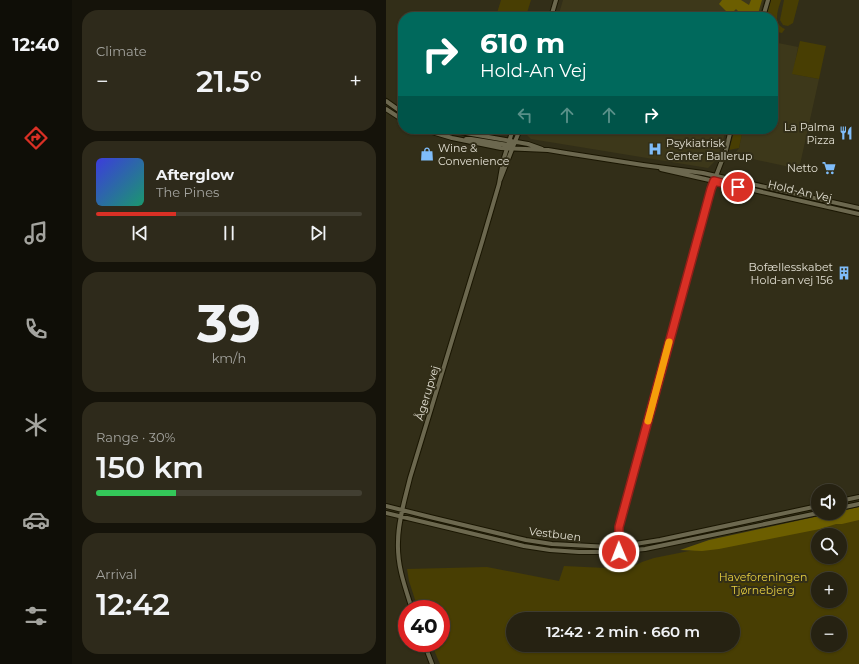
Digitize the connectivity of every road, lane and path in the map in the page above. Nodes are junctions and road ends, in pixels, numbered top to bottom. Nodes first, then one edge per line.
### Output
1 (556, 0) edge
2 (768, 0) edge
3 (552, 12) edge
4 (764, 12) edge
5 (386, 101) edge
6 (386, 109) edge
7 (398, 109) edge
8 (398, 117) edge
9 (438, 134) edge
10 (463, 134) edge
11 (511, 134) edge
12 (518, 134) edge
13 (731, 134) edge
14 (516, 142) junction
15 (508, 145) junction
16 (514, 148) junction
17 (548, 150) junction
18 (643, 165) junction
19 (716, 176) junction
20 (714, 181) junction
21 (499, 184) junction
22 (859, 208) edge
23 (859, 214) edge
24 (859, 497) edge
25 (847, 500) edge
26 (859, 504) edge
27 (386, 506) edge
28 (847, 507) edge
29 (811, 508) edge
30 (402, 510) junction
31 (386, 513) edge
32 (811, 514) edge
33 (401, 516) junction
34 (618, 547) junction
35 (619, 552) junction
36 (409, 600) edge
37 (427, 652) edge
38 (432, 664) edge

1 - 3 street
2 - 4 street
5 - 7 street
6 - 8 street
9 - 15 street, Hold-An Vej
10 - 15 street, Hold-An Vej
11 - 15 street, Ågerupvej
12 - 14 street, Ågerupvej
13 - 19 street
14 - 15 street, Hold-An Vej
14 - 16 street, Ågerupvej
14 - 17 street, Hold-An Vej
15 - 16 street, Hold-An Vej
15 - 21 street, Ågerupvej
16 - 17 street, Hold-An Vej
16 - 21 street, Ågerupvej
17 - 18 street, Hold-An Vej
18 - 19 street, Hold-An Vej
18 - 20 street, Hold-An Vej
19 - 20 street
19 - 22 street, Hold-An Vej
20 - 23 street, Hold-An Vej
20 - 34 street
21 - 30 street, Ågerupvej
24 - 25 street
26 - 28 street
27 - 30 street, Vestbuen
29 - 34 street, Vestbuen
30 - 33 street, Ågerupvej
30 - 34 street, Vestbuen
31 - 33 street, Vestbuen
32 - 35 street, Vestbuen
33 - 35 street, Vestbuen
33 - 36 street, Ågerupvej
34 - 35 street
37 - 38 street

